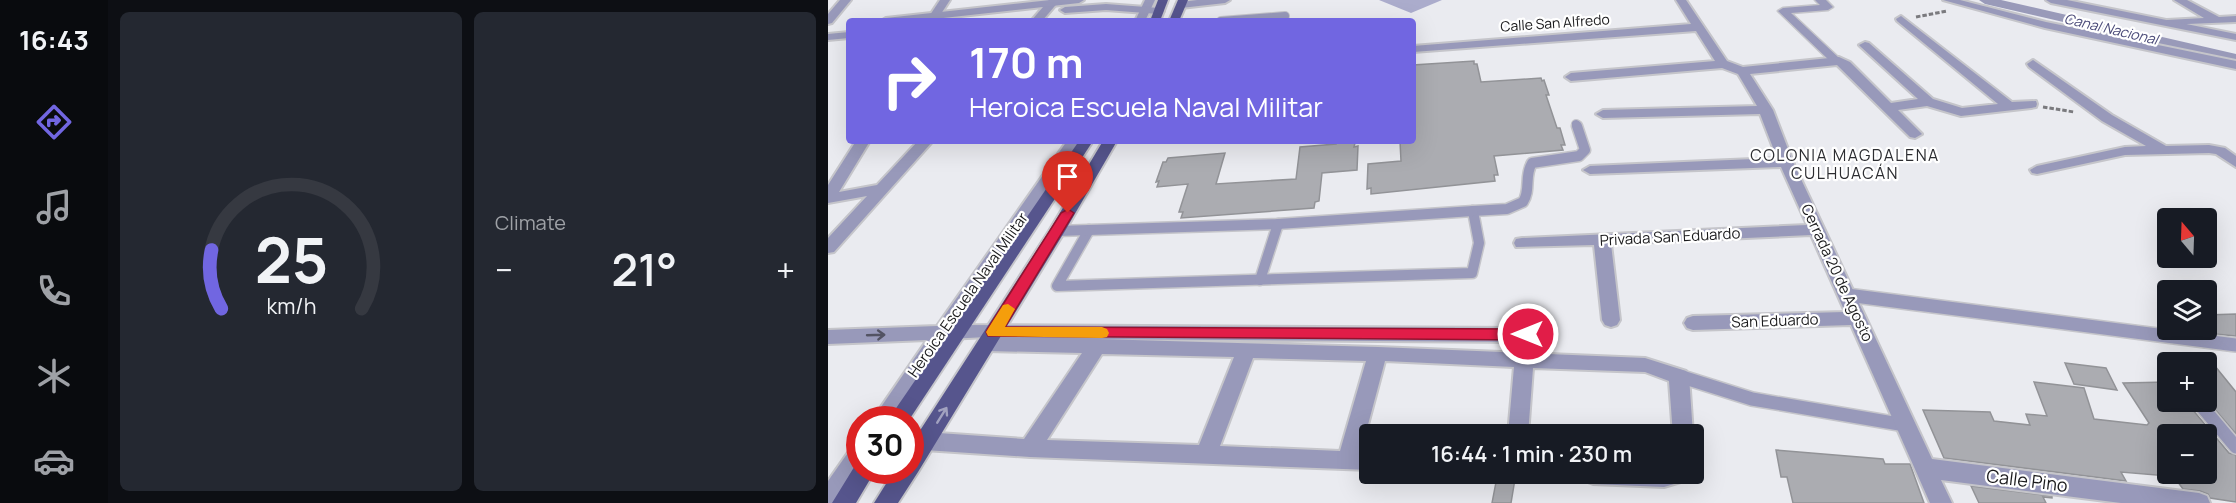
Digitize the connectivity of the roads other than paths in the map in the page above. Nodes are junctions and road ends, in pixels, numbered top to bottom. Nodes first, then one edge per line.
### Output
1 (846, 0) edge
2 (945, 0) edge
3 (1079, 0) edge
4 (1163, 0) edge
5 (1225, 0) edge
6 (1681, 0) edge
7 (1820, 0) edge
8 (1948, 0) edge
9 (2051, 0) edge
10 (2179, 0) edge
11 (1054, 1) edge
12 (2070, 2) edge
13 (1182, 3) edge
14 (1145, 10) edge
15 (1044, 12) junction
16 (935, 15) junction
17 (1157, 16) edge
18 (1286, 16) dead end
19 (910, 18) edge
20 (992, 18) edge
21 (1038, 18) edge
22 (1175, 18) edge
23 (1260, 18) edge
24 (1901, 19) road end
25 (2236, 19) edge
26 (2218, 20) junction
27 (828, 21) edge
28 (2167, 23) junction
29 (846, 25) edge
30 (1699, 27) junction
31 (828, 28) edge
32 (846, 34) edge
33 (828, 37) edge
34 (2236, 37) edge
35 (1865, 45) dead end
36 (1416, 50) edge
37 (1840, 63) junction
38 (1723, 64) junction
39 (2033, 64) dead end
40 (2236, 65) edge
41 (1742, 71) junction
42 (1571, 77) dead end
43 (1928, 102) junction
44 (2031, 104) road end
45 (1889, 107) junction
46 (2010, 107) junction
47 (1766, 110) junction
48 (1603, 114) dead end
49 (1576, 124) dead end
50 (1915, 134) dead end
51 (861, 144) edge
52 (923, 144) edge
53 (1072, 144) edge
54 (1084, 144) edge
55 (1108, 144) edge
56 (2164, 150) junction
57 (1786, 162) junction
58 (2236, 163) edge
59 (1590, 170) dead end
60 (2037, 170) dead end
61 (883, 189) junction
62 (828, 198) edge
63 (1473, 211) junction
64 (1278, 224) junction
65 (1089, 230) junction
66 (1818, 230) junction
67 (1057, 231) junction
68 (1602, 240) junction
69 (1522, 243) dead end
70 (828, 248) edge
71 (1260, 280) junction
72 (1847, 295) junction
73 (1857, 318) junction
74 (1611, 320) dead end
75 (1693, 323) dead end
76 (950, 332) junction
77 (1528, 334) dead end
78 (992, 335) junction
79 (828, 337) edge
80 (2236, 345) edge
81 (1096, 346) junction
82 (1246, 351) junction
83 (1378, 354) junction
84 (1524, 361) junction
85 (1679, 376) junction
86 (893, 406) edge
87 (906, 406) edge
88 (2207, 412) edge
89 (1366, 424) edge
90 (1519, 424) edge
91 (1682, 424) edge
92 (1905, 425) junction
93 (924, 432) edge
94 (924, 441) edge
95 (2236, 447) edge
96 (1030, 448) junction
97 (1206, 454) junction
98 (1359, 461) edge
99 (1925, 468) junction
100 (846, 473) edge
101 (855, 484) edge
102 (897, 484) edge
103 (828, 499) edge
104 (843, 503) edge
105 (885, 503) edge
106 (1941, 503) edge
107 (2199, 503) edge

1 - 27 street
2 - 16 street
3 - 11 street
4 - 17 main road
5 - 13 street
6 - 30 street
7 - 37 street
8 - 40 street
9 - 12 street
10 - 26 street
11 - 15 street
11 - 16 street
12 - 28 street
13 - 22 main road
14 - 15 street
14 - 17 street
15 - 20 street
15 - 21 street
16 - 19 street
18 - 23 lane
24 - 46 street
25 - 26 street
26 - 28 street
28 - 34 street
29 - 31 street
30 - 36 street, Calle San Alfredo
30 - 38 street
32 - 33 street
35 - 43 street
37 - 41 street
37 - 45 street
38 - 41 street
38 - 42 street
39 - 56 street
41 - 47 street, Cerrada 20 de Agosto
43 - 45 street
43 - 46 street
44 - 46 street
45 - 50 street
47 - 48 street
47 - 57 street, Cerrada 20 de Agosto
49 - 63 lane
51 - 62 street
52 - 61 street
53 - 76 street, Heroica Escuela Naval Militar
54 - 76 main road, Heroica Escuela Naval Militar
55 - 67 main road
56 - 58 street
56 - 60 street
57 - 59 street
57 - 66 street, Cerrada 20 de Agosto
61 - 62 street
61 - 70 street
63 - 64 lane
63 - 71 lane
64 - 65 lane
64 - 71 lane
65 - 67 lane
65 - 71 lane
66 - 68 street, Privada San Eduardo
66 - 72 street, Cerrada 20 de Agosto
67 - 78 main road
68 - 69 street, Privada San Eduardo
68 - 74 street
72 - 73 street, Cerrada 20 de Agosto
72 - 80 lane
73 - 75 street, San Eduardo
73 - 92 street, Cerrada 20 de Agosto
76 - 78 street
79 -> 76 street
76 - 86 street, Heroica Escuela Naval Militar
76 - 87 main road, Heroica Escuela Naval Militar
77 - 78 street
78 - 81 street
93 -> 78 main road
81 - 82 street
81 - 96 street
82 - 83 street
82 - 97 street
83 - 84 street
83 - 89 street
84 - 85 street
84 - 90 street
85 - 91 street
85 - 92 lane
88 - 95 lane
92 - 99 street, Cerrada 20 de Agosto
94 - 96 street
96 - 97 street
97 - 98 street
99 - 106 street, Cerrada 20 de Agosto
99 - 107 street, Calle Pino
100 - 103 street
101 - 104 main road
102 - 105 main road

